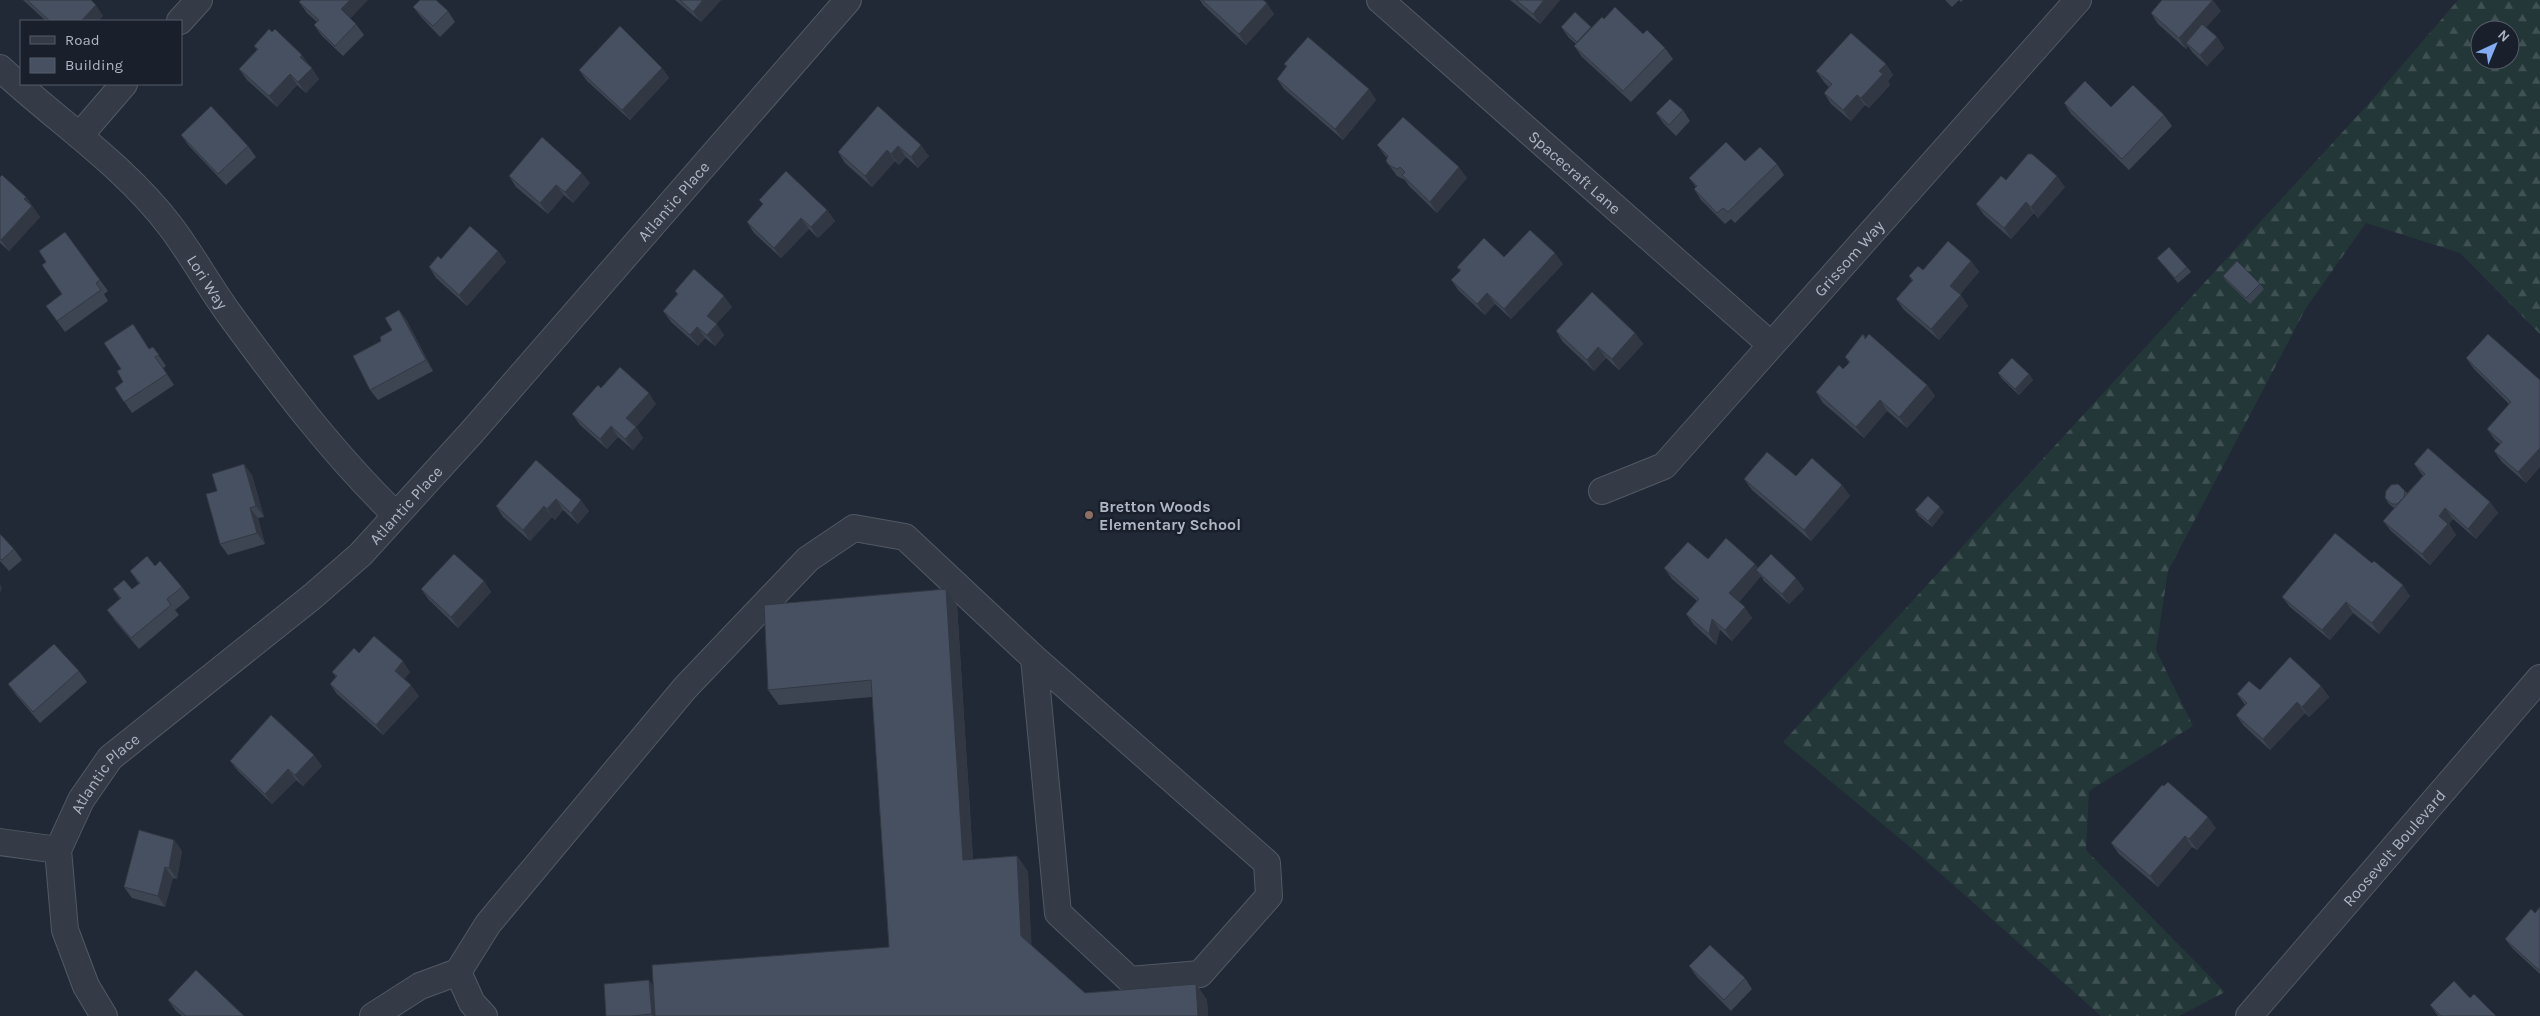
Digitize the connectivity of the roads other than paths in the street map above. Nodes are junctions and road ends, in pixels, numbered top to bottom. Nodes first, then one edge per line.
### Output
1 (199, 0) edge
2 (848, 0) edge
3 (1380, 0) edge
4 (2078, 0) edge
5 (181, 20) edge
6 (0, 68) edge
7 (123, 85) edge
8 (80, 135) junction
9 (1770, 344) junction
10 (1602, 491) dead end
11 (396, 515) junction
12 (1034, 658) junction
13 (2540, 678) edge
14 (0, 842) edge
15 (58, 850) junction
16 (458, 972) junction
17 (104, 1016) edge
18 (373, 1016) edge
19 (484, 1016) edge
20 (2249, 1016) edge

1 - 5 street
2 - 11 street, Atlantic Place
3 - 9 street, Spacecraft Lane
4 - 9 street, Grissom Way
6 - 8 street, Lori Way
7 - 8 street
8 - 11 street, Lori Way
9 - 10 street, Grissom Way
11 - 15 street, Atlantic Place
12 - 12 street
12 - 16 street
13 - 20 street, Roosevelt Boulevard
14 - 15 street
15 - 17 street, Atlantic Place
16 - 18 street
16 - 19 street

